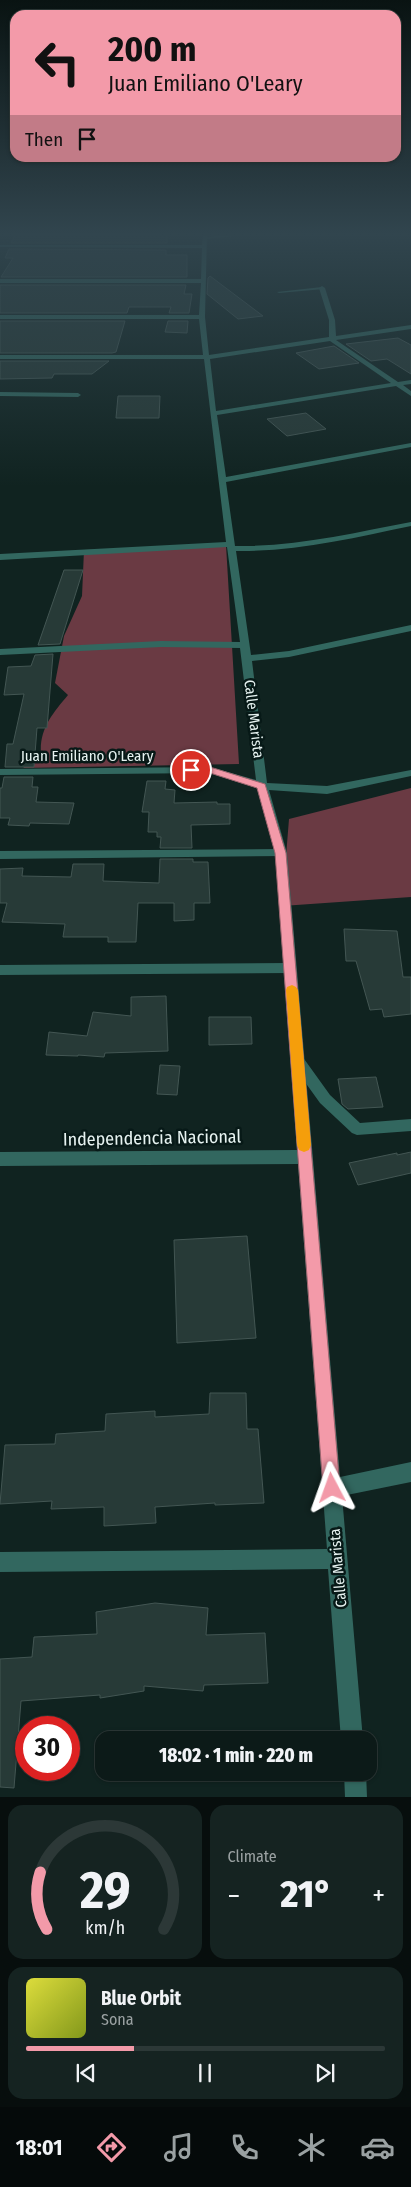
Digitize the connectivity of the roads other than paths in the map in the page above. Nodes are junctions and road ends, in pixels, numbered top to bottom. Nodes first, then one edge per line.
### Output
1 (202, 319) edge
2 (333, 319) edge
3 (411, 327) edge
4 (332, 340) junction
5 (0, 357) edge
6 (208, 357) junction
7 (411, 382) edge
8 (396, 385) junction
9 (0, 394) edge
10 (411, 394) edge
11 (78, 395) dead end
12 (213, 414) junction
13 (411, 445) edge
14 (223, 480) junction
15 (411, 524) edge
16 (230, 546) junction
17 (0, 557) edge
18 (411, 628) edge
19 (244, 645) junction
20 (0, 652) edge
21 (246, 659) junction
22 (0, 772) edge
23 (411, 773) edge
24 (262, 786) junction
25 (281, 853) junction
26 (0, 855) edge
27 (290, 968) junction
28 (0, 970) edge
29 (297, 1060) junction
30 (411, 1125) edge
31 (305, 1156) junction
32 (0, 1159) edge
33 (411, 1472) edge
34 (332, 1488) junction
35 (338, 1559) junction
36 (0, 1562) edge
37 (351, 1731) edge
38 (355, 1781) edge
39 (356, 1797) edge

1 - 6 street, Calle Marista
2 - 4 street
3 - 4 street
4 - 6 street
4 - 8 street
5 - 6 street
6 - 12 street, Calle Marista
7 - 8 street
8 - 10 street
8 - 12 street
9 - 11 lane
12 - 14 street, Calle Marista
13 - 14 street
14 - 16 street, Calle Marista
15 - 16 street
16 - 17 street
16 - 19 street, Calle Marista
18 - 21 street
19 - 20 street
19 - 21 street, Calle Marista
21 - 24 street, Calle Marista
22 - 24 street, Juan Emiliano O'Leary
23 - 24 street, Juan Emiliano O'Leary
24 - 25 street, Calle Marista
25 - 26 lane
25 - 27 street, Calle Marista
27 - 28 lane
27 - 29 street, Calle Marista
29 - 30 lane
29 - 31 street, Calle Marista
31 - 32 street, Independencia Nacional
31 - 34 street, Calle Marista
33 - 34 street
34 - 35 street, Calle Marista
35 - 36 street
35 - 37 street, Calle Marista
38 - 39 street

